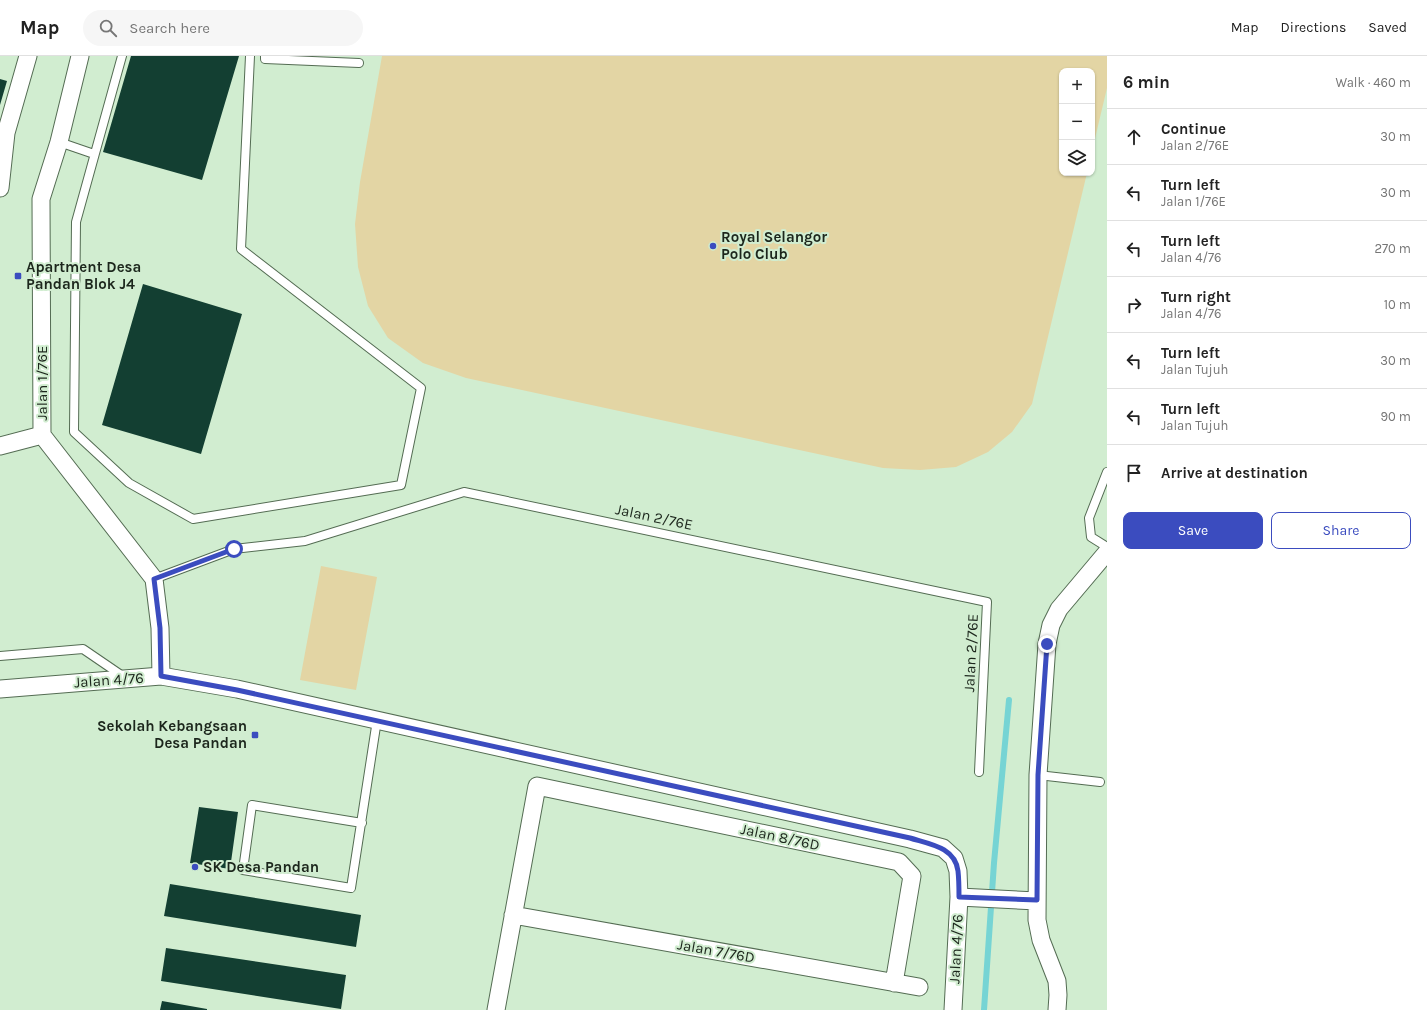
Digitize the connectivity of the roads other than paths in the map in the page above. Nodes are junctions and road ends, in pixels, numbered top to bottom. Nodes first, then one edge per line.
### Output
1 (28, 56) edge
2 (80, 56) edge
3 (122, 56) edge
4 (250, 56) edge
5 (265, 56) edge
6 (359, 63) dead end
7 (59, 142) junction
8 (94, 154) junction
9 (0, 188) edge
10 (42, 435) junction
11 (0, 446) edge
12 (1107, 472) edge
13 (1107, 548) edge
14 (1107, 552) edge
15 (154, 579) junction
16 (0, 656) edge
17 (161, 676) junction
18 (126, 679) junction
19 (0, 689) edge
20 (378, 720) junction
21 (980, 772) dead end
22 (1038, 775) junction
23 (1100, 782) dead end
24 (362, 823) junction
25 (959, 897) junction
26 (1037, 900) junction
27 (513, 915) junction
28 (894, 983) junction
29 (919, 987) dead end
30 (496, 1010) edge
31 (953, 1010) edge
32 (1057, 1010) edge

1 - 9 street
2 - 7 street, Jalan 1/76E
3 - 8 lane
4 - 8 lane
5 - 6 lane
7 - 8 lane
7 - 10 street, Jalan 1/76E
10 - 11 street
10 - 15 street, Jalan 1/76E
12 - 13 lane
14 - 22 street
15 - 17 street
15 - 21 lane, Jalan 2/76E
16 - 18 lane
17 - 18 street, Jalan 4/76
17 - 20 street, Jalan 4/76
18 - 19 street, Jalan 4/76
20 - 24 lane
20 - 25 street, Jalan 4/76
22 - 23 lane
22 - 26 street
24 - 24 lane
25 - 26 street
25 - 31 street, Jalan 4/76
26 - 32 street
27 - 28 street, Jalan 7/76D
27 - 28 street, Jalan 8/76D
27 - 30 street
28 - 29 street, Jalan 7/76D

